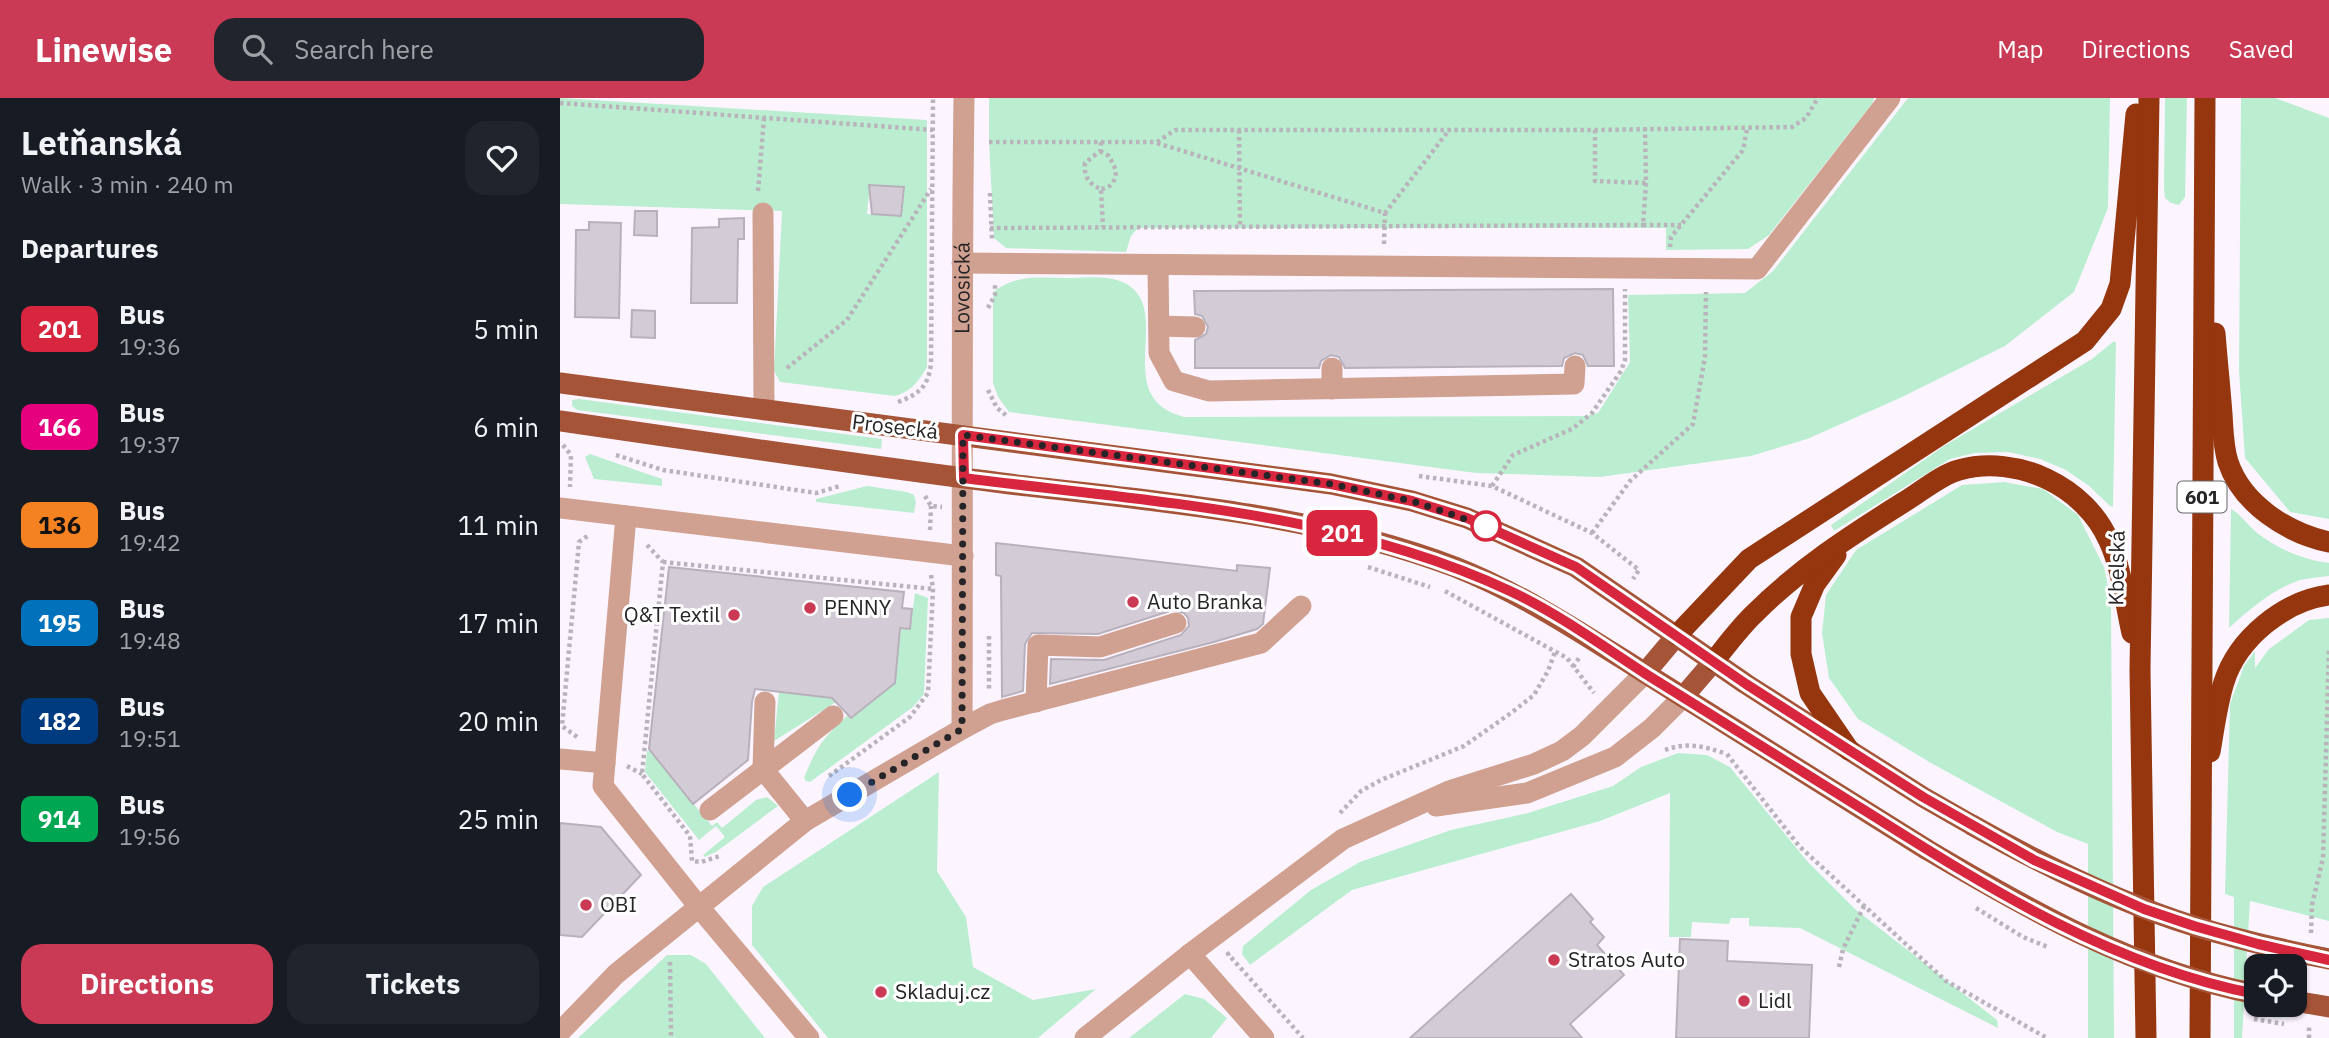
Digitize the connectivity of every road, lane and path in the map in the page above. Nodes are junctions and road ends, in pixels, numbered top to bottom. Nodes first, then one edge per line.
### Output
1 (933, 98) edge
2 (964, 98) edge
3 (1818, 98) edge
4 (1890, 98) edge
5 (2137, 98) edge
6 (2149, 98) edge
7 (2205, 98) edge
8 (560, 103) edge
9 (764, 118) junction
10 (1451, 128) junction
11 (1645, 128) junction
12 (1747, 128) junction
13 (933, 130) junction
14 (1239, 130) junction
15 (1595, 130) junction
16 (989, 142) dead end
17 (1101, 142) junction
18 (1157, 142) junction
19 (1100, 151) junction
20 (1240, 168) junction
21 (1646, 183) junction
22 (932, 189) junction
23 (1101, 189) junction
24 (2204, 191) junction
25 (763, 213) joint
26 (1643, 225) junction
27 (1681, 225) junction
28 (1240, 226) junction
29 (1103, 227) junction
30 (990, 228) dead end
31 (962, 263) junction
32 (1158, 265) junction
33 (1668, 269) junction
34 (1707, 269) junction
35 (1159, 326) junction
36 (1195, 327) dead end
37 (1575, 366) dead end
38 (927, 382) dead end
39 (560, 383) edge
40 (764, 386) junction
41 (764, 410) junction
42 (560, 421) edge
43 (963, 435) junction
44 (562, 443) dead end
45 (572, 445) dead end
46 (605, 452) dead end
47 (964, 478) junction
48 (848, 484) dead end
49 (922, 491) dead end
50 (931, 506) junction
51 (964, 507) junction
52 (560, 508) edge
53 (626, 516) junction
54 (1592, 533) dead end
55 (590, 535) dead end
56 (1849, 537) junction
57 (623, 540) junction
58 (2329, 542) edge
59 (929, 552) junction
60 (963, 556) junction
61 (663, 562) junction
62 (1357, 564) dead end
63 (933, 589) junction
64 (2329, 595) edge
65 (1301, 606) dead end
66 (1176, 623) dead end
67 (1677, 635) junction
68 (2329, 648) edge
69 (1556, 652) junction
70 (1714, 661) junction
71 (2140, 670) junction
72 (1645, 673) junction
73 (1595, 693) dead end
74 (1683, 697) junction
75 (765, 702) dead end
76 (1037, 702) junction
77 (833, 716) dead end
78 (962, 729) junction
79 (1849, 750) junction
80 (1661, 752) dead end
81 (560, 759) edge
82 (606, 759) junction
83 (763, 769) junction
84 (642, 774) junction
85 (824, 780) dead end
86 (2200, 802) junction
87 (1410, 809) junction
88 (710, 810) dead end
89 (805, 821) junction
90 (1333, 821) dead end
91 (728, 850) dead end
92 (1864, 906) junction
93 (699, 907) junction
94 (669, 931) junction
95 (2311, 945) dead end
96 (1238, 946) dead end
97 (1190, 954) junction
98 (2329, 960) edge
99 (1839, 967) dead end
100 (2244, 991) edge
101 (2307, 1003) edge
102 (2329, 1007) edge
103 (2309, 1025) dead end
104 (560, 1032) edge
105 (671, 1038) edge
106 (809, 1038) edge
107 (1085, 1038) edge
108 (1264, 1038) edge
109 (1303, 1038) edge
110 (2047, 1038) edge
111 (2146, 1038) edge
112 (2200, 1038) edge
113 (2309, 1038) edge

1 - 13 path
2 - 31 street, Lovosická
3 - 12 path
4 - 34 street
5 - 67 highway
6 - 71 highway, Kbelská
7 - 24 highway, 601
8 - 9 path
9 - 13 path
9 - 25 path
10 - 14 path
10 - 15 path
10 - 20 path
11 - 12 path
11 - 15 path
11 - 21 path
12 - 27 path
13 - 22 path
14 - 18 path
14 - 20 path
15 - 21 path
16 - 17 path
17 - 18 path
17 - 19 path
18 - 20 path
19 - 23 path
19 - 23 path
20 - 28 path
21 - 26 path
22 - 38 path
22 - 40 path
23 - 29 path
24 - 58 highway
24 - 86 highway, 601
25 - 40 street
26 - 27 path
26 - 28 path
27 - 33 path
28 - 29 path
29 - 30 path
31 - 32 street
31 - 43 street, Lovosická
32 - 33 street
32 - 35 street
33 - 34 street
34 - 54 path
35 - 36 street
35 - 37 street
39 - 41 main road, Prosecká
40 - 41 street
41 - 43 main road, Prosecká
42 - 47 main road, Prosecká
43 - 47 street, Lovosická
43 - 67 main road, Prosecká
44 - 45 path
46 - 48 path
47 - 51 street, Lovosická
47 - 72 main road, Prosecká
49 - 50 path
50 - 51 path
50 - 59 path
51 - 60 street, Lovosická
52 - 53 street
53 - 57 street
53 - 59 street
55 - 82 path
56 - 70 highway
56 - 71 highway
56 - 79 highway
57 - 61 path
57 - 82 street
59 - 60 street
59 - 63 path
60 - 78 street, Lovosická
61 - 63 path
61 - 84 path
62 - 69 path
63 - 85 path
64 - 86 highway
65 - 76 street
66 - 76 street
67 - 70 main road, Prosecká
67 - 72 main road
68 - 95 path
69 - 73 path
69 - 90 path
70 - 74 main road
70 - 79 main road, Prosecká
71 - 111 highway, Kbelská
72 - 74 main road, Prosecká
72 - 87 street
74 - 87 street
74 - 100 main road, Prosecká, bridge
75 - 83 street
76 - 78 street
77 - 83 street
78 - 89 street
79 - 98 main road, Prosecká, bridge
80 - 92 path
81 - 82 street
82 - 84 path
82 - 93 street
83 - 88 street
83 - 89 street
84 - 91 path
86 - 112 highway, 601
87 - 97 street
89 - 93 street
92 - 99 path
92 - 110 path
93 - 94 street
93 - 106 street
94 - 104 street
94 - 105 path
96 - 109 path
97 - 107 street
97 - 108 street
101 - 102 main road, bridge
103 - 113 path

